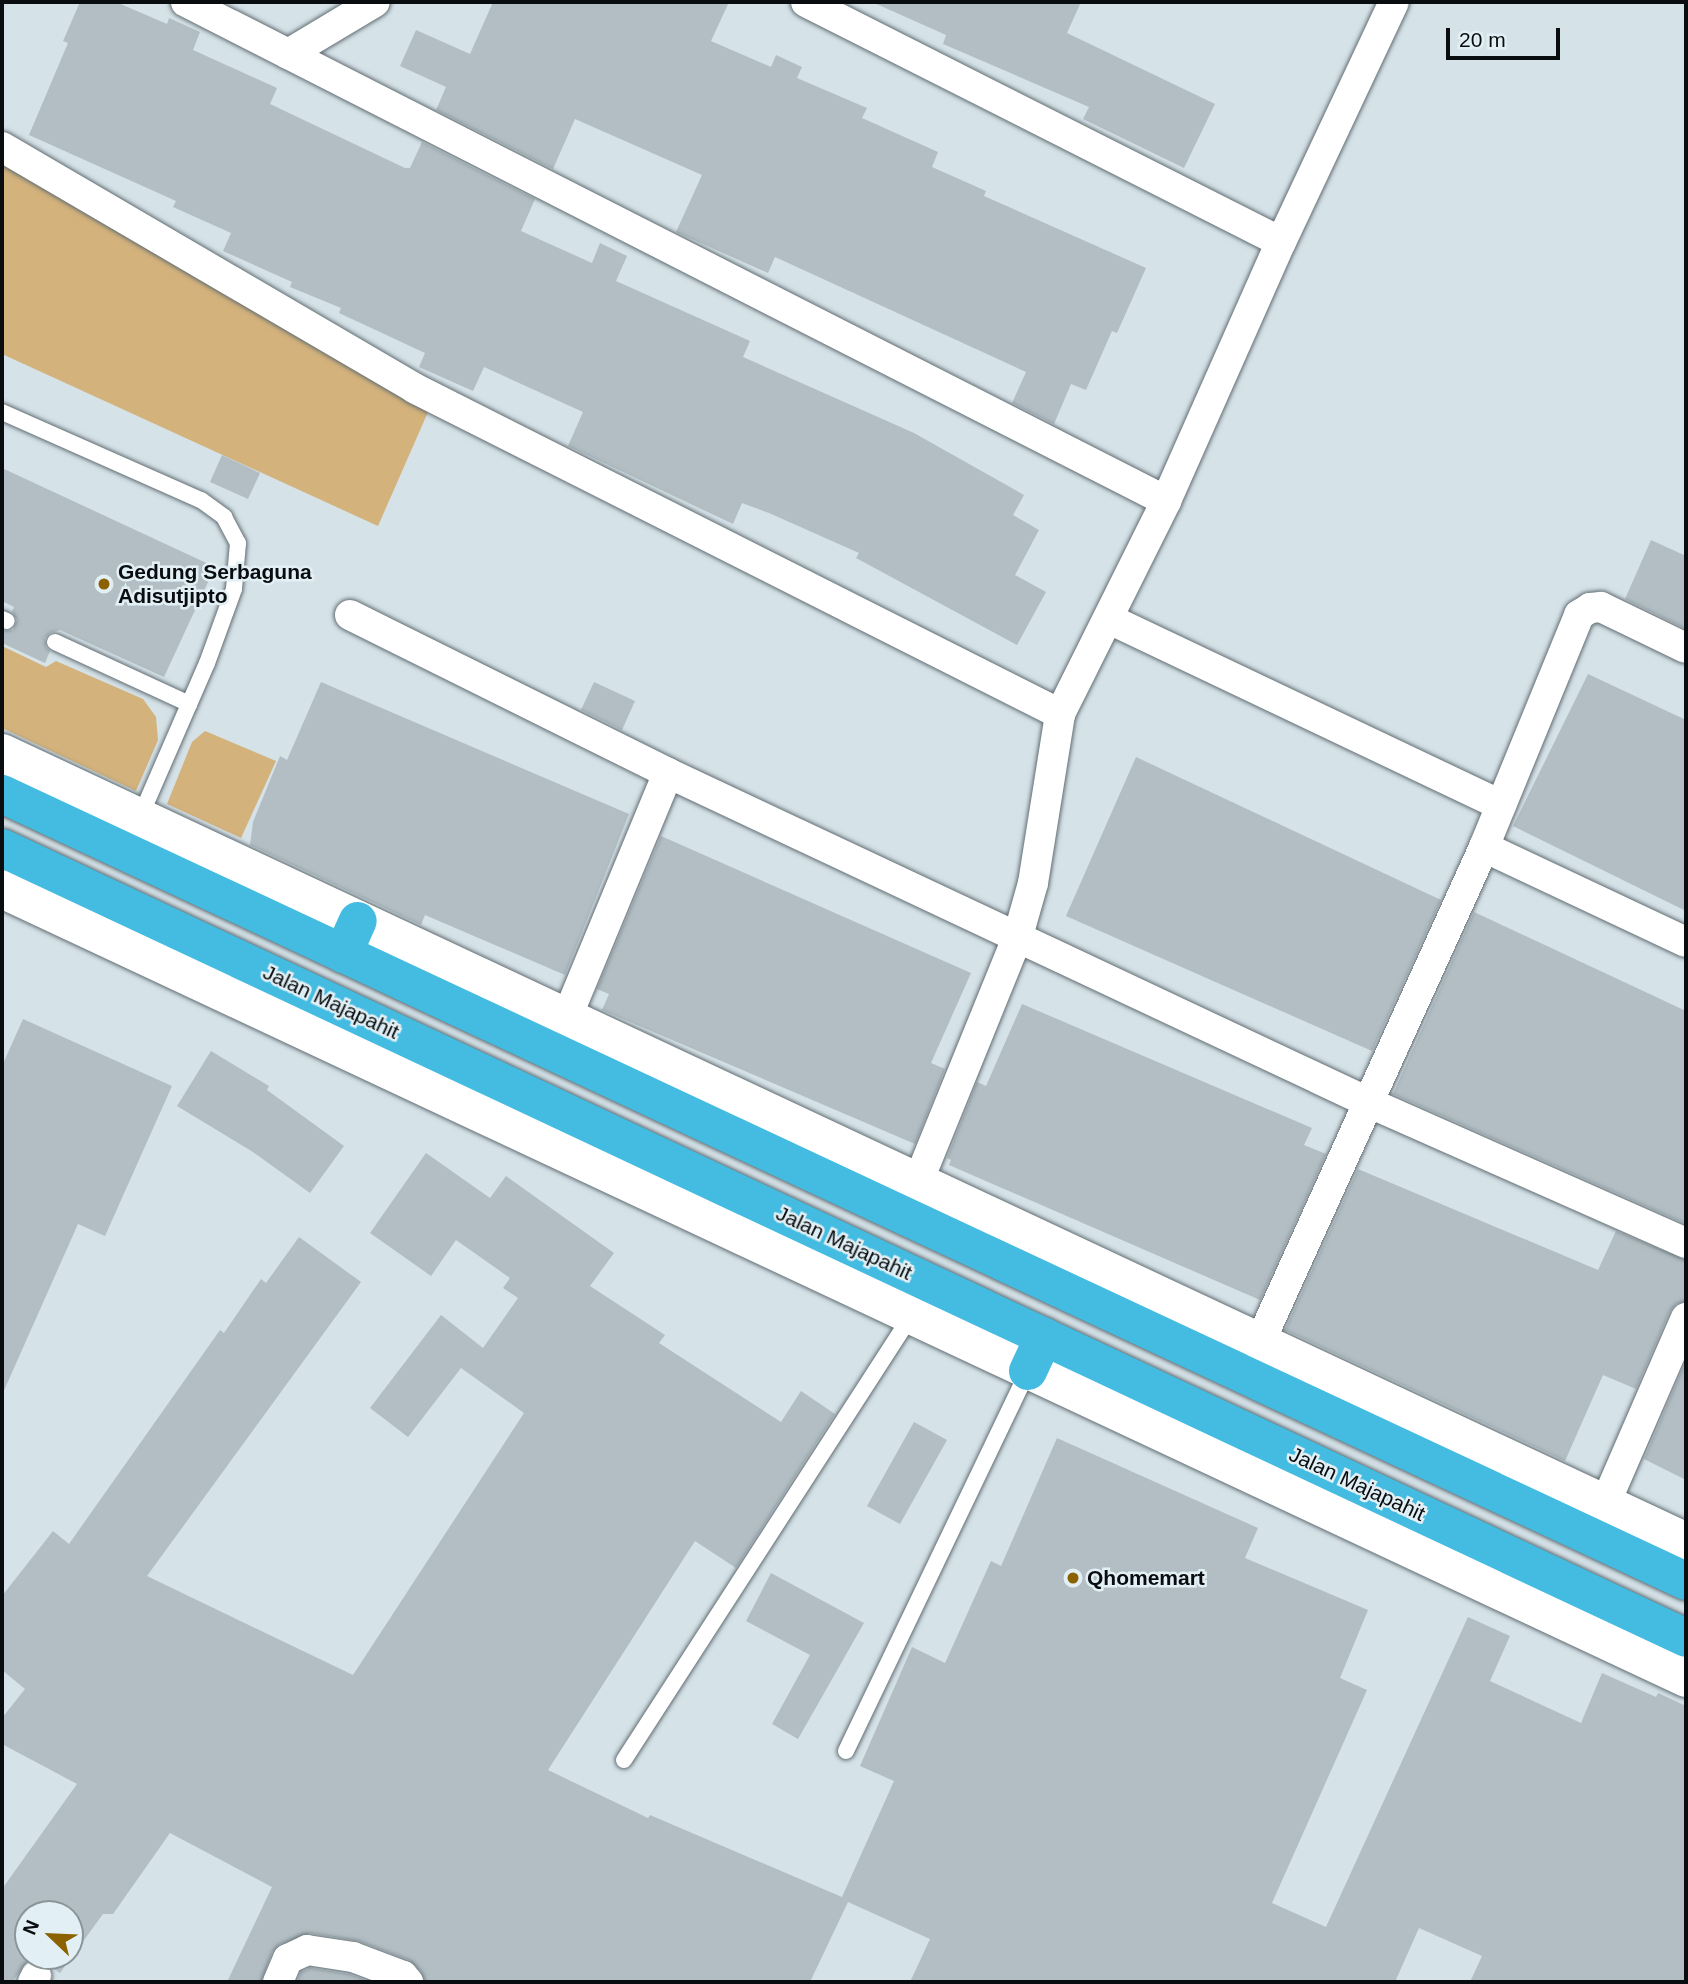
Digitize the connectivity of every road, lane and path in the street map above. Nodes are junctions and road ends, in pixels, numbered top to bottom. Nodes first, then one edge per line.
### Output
1 (186, 2) edge
2 (375, 2) edge
3 (806, 2) edge
4 (1394, 2) edge
5 (288, 54) junction
6 (2, 148) edge
7 (1281, 242) junction
8 (2, 412) edge
9 (1166, 501) junction
10 (349, 615) dead end
11 (1109, 619) junction
12 (55, 642) dead end
13 (1686, 648) edge
14 (189, 704) junction
15 (1060, 714) junction
16 (2, 753) edge
17 (668, 773) junction
18 (2, 794) edge
19 (1500, 805) junction
20 (140, 817) junction
21 (1484, 847) junction
22 (2, 848) edge
23 (2, 889) edge
24 (1018, 936) junction
25 (350, 938) junction
26 (1686, 942) edge
27 (567, 1017) junction
28 (1370, 1103) junction
29 (918, 1182) junction
30 (1686, 1243) edge
31 (911, 1316) junction
32 (1686, 1318) edge
33 (1260, 1342) junction
34 (1036, 1354) junction
35 (1605, 1504) junction
36 (1686, 1542) edge
37 (1686, 1581) edge
38 (1686, 1638) edge
39 (1686, 1678) edge
40 (846, 1751) dead end
41 (624, 1760) dead end
42 (278, 1982) edge
43 (408, 1982) edge

1 - 5 street
2 - 5 street
3 - 7 street
4 - 7 street
5 - 9 street
6 - 15 street
7 - 9 street
8 - 14 lane
9 - 11 street
10 - 17 street
11 - 15 street
11 - 19 street
12 - 14 lane
13 - 19 street
14 - 20 lane
15 - 24 street
16 - 20 street
17 - 24 street
17 - 27 street
18 - 25 highway
19 - 21 street
20 - 25 street
21 - 26 street
21 - 28 street
22 - 34 highway, Jalan Majapahit
23 - 31 street
24 - 28 street
24 - 29 street
25 - 27 street
25 - 37 highway
27 - 29 street
28 - 30 street
28 - 33 street
29 - 33 street
31 - 34 street
31 - 41 lane
32 - 35 street
33 - 35 street
34 - 38 highway, Jalan Majapahit
34 - 39 street
34 - 40 lane
35 - 36 street
42 - 43 street

